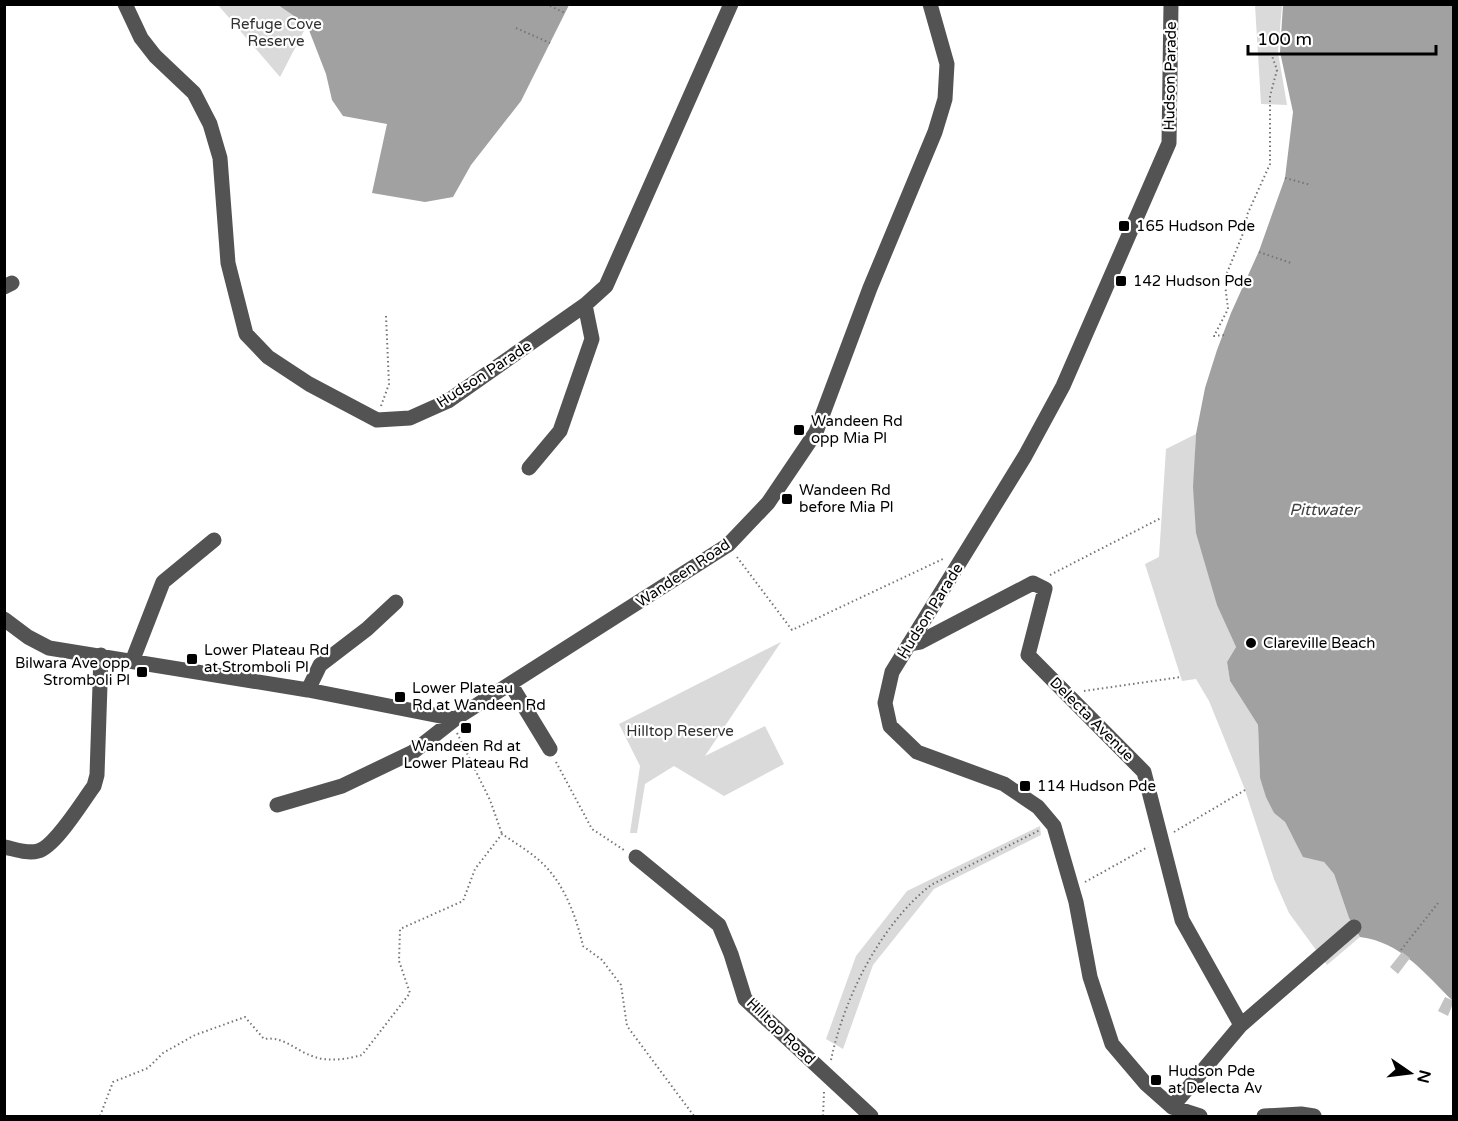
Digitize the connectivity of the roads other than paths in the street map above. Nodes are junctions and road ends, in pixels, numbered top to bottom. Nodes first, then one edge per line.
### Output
1 (125, 4) edge
2 (732, 4) edge
3 (930, 4) edge
4 (1171, 4) edge
5 (585, 305) junction
6 (529, 468) dead end
7 (214, 540) dead end
8 (396, 602) dead end
9 (4, 619) edge
10 (909, 644) junction
11 (101, 655) junction
12 (133, 660) junction
13 (511, 685) junction
14 (308, 690) junction
15 (452, 721) junction
16 (550, 749) road end
17 (277, 805) dead end
18 (4, 847) edge
19 (636, 857) road end
20 (1354, 927) dead end
21 (1241, 1025) junction
22 (1172, 1107) junction
23 (871, 1116) edge
24 (1200, 1116) edge
25 (1264, 1116) edge
26 (1314, 1116) edge

1 - 5 street, Hudson Parade
2 - 5 street, Hudson Parade
3 - 13 street, Wandeen Road
4 - 10 street, Hudson Parade
5 - 6 street
7 - 12 street
8 - 14 street
9 - 11 street
10 - 21 street, Delecta Avenue
10 - 22 street, Hudson Parade
11 - 12 street
11 - 18 street
12 - 14 street
13 - 15 street, Wandeen Road
13 - 16 street
14 - 15 street
15 - 17 street, Wandeen Road
19 - 23 street, Hilltop Road
20 - 21 street
21 - 22 street
22 - 24 street, Hudson Parade
25 - 26 street

